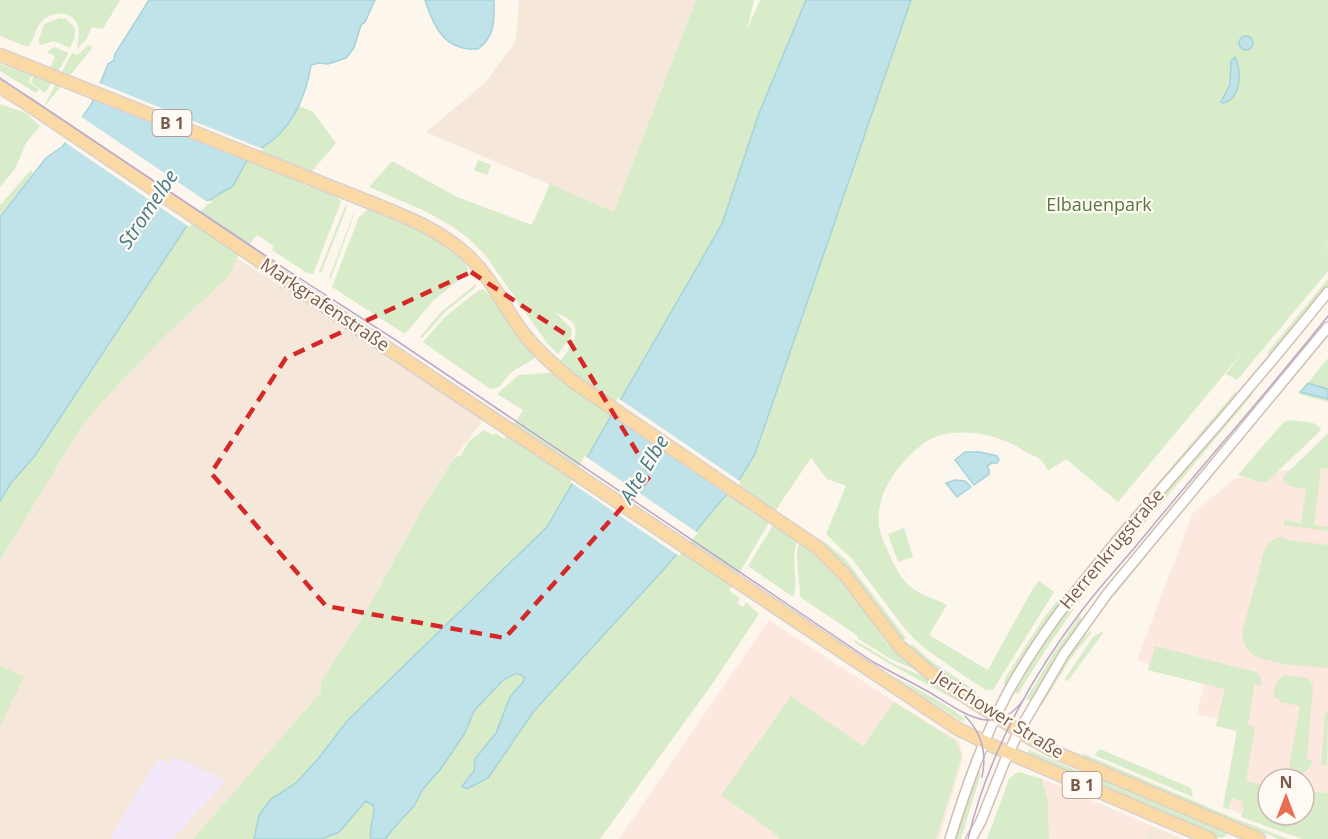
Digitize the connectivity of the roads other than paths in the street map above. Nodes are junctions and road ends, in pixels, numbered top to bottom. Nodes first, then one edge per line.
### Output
1 (0, 55) edge
2 (0, 87) edge
3 (1328, 292) edge
4 (1328, 327) edge
5 (772, 606) joint
6 (996, 716) junction
7 (1019, 731) junction
8 (984, 742) junction
9 (1008, 753) junction
10 (1238, 835) edge
11 (950, 839) edge
12 (971, 839) edge
13 (1210, 839) edge
14 (1259, 839) edge

1 - 6 main road, Jerichower Straße / B 1
2 - 5 main road, Markgrafenstraße / B 1
3 - 6 street, Herrenkrugstraße
4 - 7 street, Herrenkrugstraße
5 - 8 main road, Jerichower Straße / B 1
6 - 7 main road, Jerichower Straße / B 1
6 - 8 street, Herrenkrugstraße
7 - 9 street, Herrenkrugstraße
7 - 10 main road, Jerichower Straße / B 1
8 - 9 main road, Jerichower Straße / B 1
8 - 11 street, Herrenkrugstraße
9 - 12 street, Herrenkrugstraße
9 - 13 main road, Jerichower Straße / B 1
10 - 14 main road, Jerichower Straße / B 1

